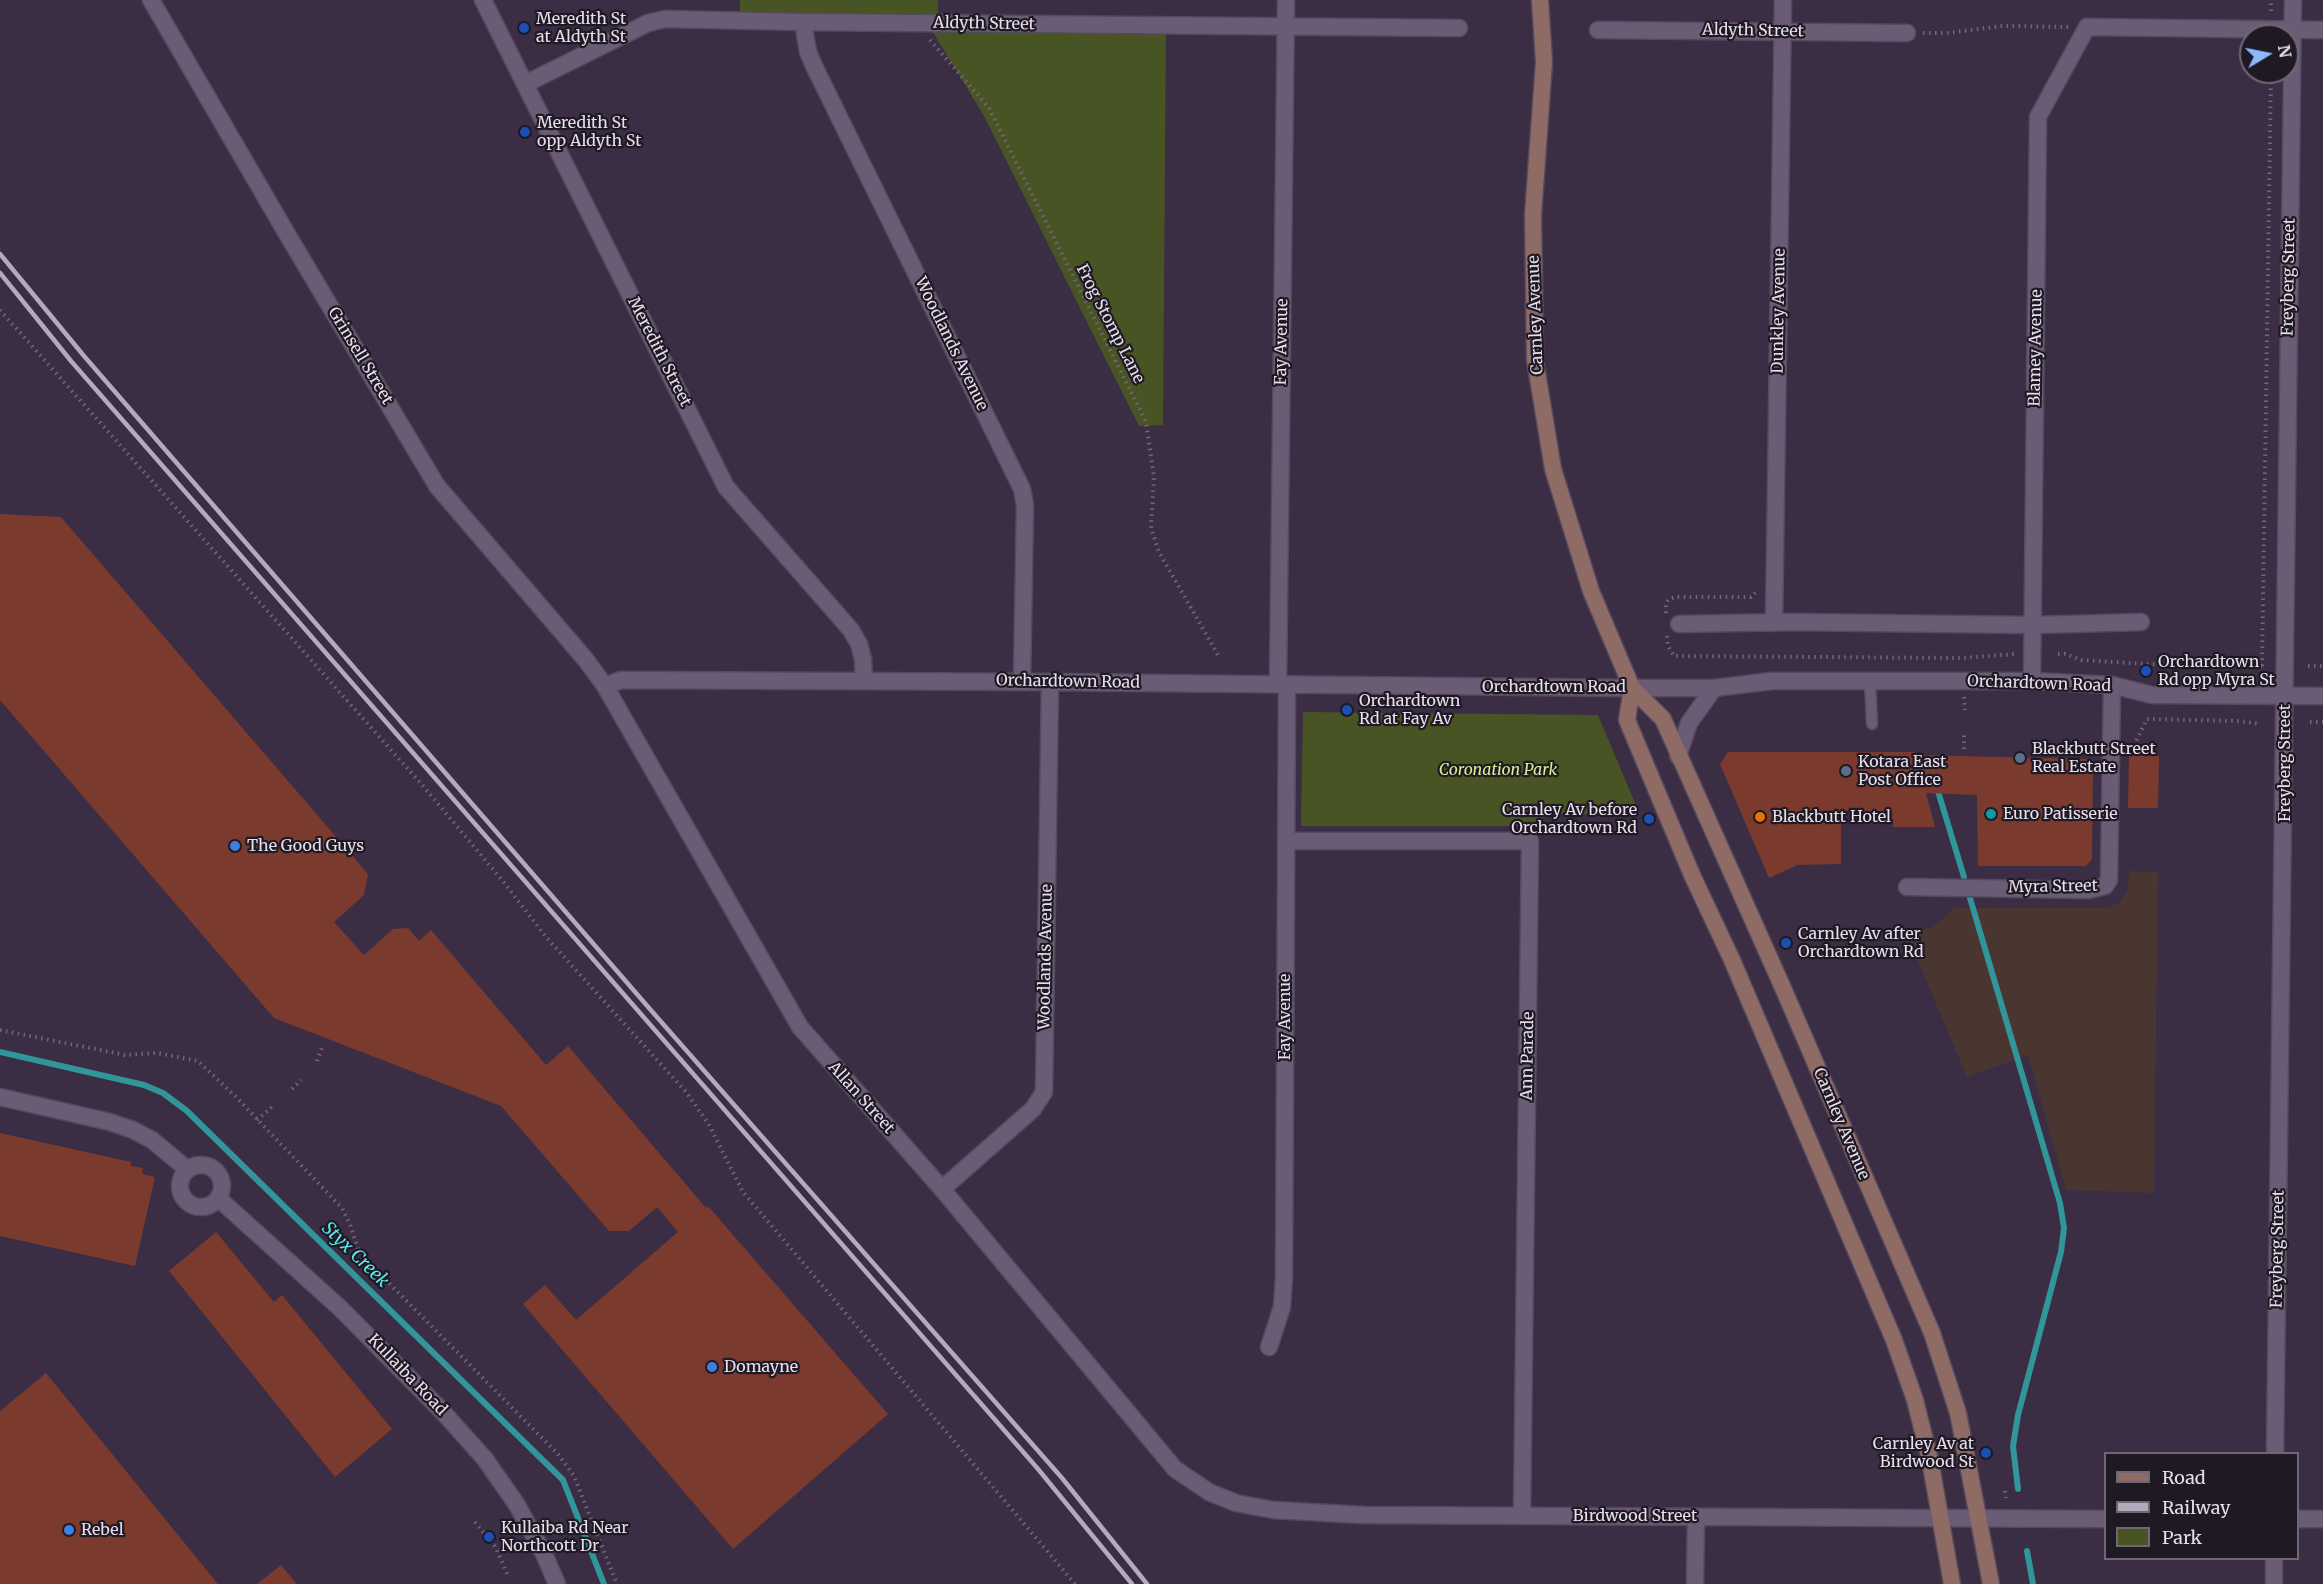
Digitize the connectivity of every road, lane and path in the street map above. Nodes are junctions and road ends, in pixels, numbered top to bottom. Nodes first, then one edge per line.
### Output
1 (151, 0) edge
2 (483, 0) edge
3 (1286, 0) edge
4 (1540, 0) edge
5 (1783, 0) edge
6 (2271, 0) edge
7 (2293, 0) edge
8 (2271, 12) dead end
9 (803, 22) junction
10 (928, 23) junction
11 (2292, 24) edge
12 (1286, 27) junction
13 (2087, 27) junction
14 (1459, 28) dead end
15 (2239, 29) edge
16 (1598, 30) dead end
17 (2299, 30) edge
18 (2323, 30) edge
19 (1783, 32) junction
20 (1907, 33) joint
21 (525, 84) junction
22 (2271, 84) edge
23 (2291, 84) edge
24 (0, 310) edge
25 (2141, 622) dead end
26 (1774, 623) junction
27 (1679, 624) dead end
28 (2033, 625) junction
29 (2058, 654) dead end
30 (1218, 656) dead end
31 (2308, 666) dead end
32 (2323, 666) edge
33 (864, 681) junction
34 (1022, 681) junction
35 (1870, 681) junction
36 (2032, 681) junction
37 (1050, 682) junction
38 (1283, 684) junction
39 (2112, 685) junction
40 (605, 686) junction
41 (1632, 688) junction
42 (1714, 688) junction
43 (1964, 694) dead end
44 (2285, 696) junction
45 (2323, 696) edge
46 (1965, 710) dead end
47 (2310, 722) dead end
48 (2323, 722) edge
49 (1872, 724) dead end
50 (2260, 724) dead end
51 (1964, 732) dead end
52 (1964, 749) dead end
53 (2122, 752) dead end
54 (1678, 756) junction
55 (1287, 841) junction
56 (1907, 887) dead end
57 (0, 1030) edge
58 (322, 1045) dead end
59 (317, 1061) dead end
60 (301, 1080) dead end
61 (292, 1089) dead end
62 (0, 1097) edge
63 (273, 1106) dead end
64 (257, 1120) junction
65 (187, 1169) junction
66 (942, 1189) junction
67 (218, 1198) junction
68 (1269, 1347) dead end
69 (2276, 1452) edge
70 (1175, 1469) joint
71 (2005, 1491) dead end
72 (2006, 1498) dead end
73 (1522, 1515) junction
74 (1696, 1517) junction
75 (1979, 1518) junction
76 (1941, 1519) junction
77 (2104, 1519) edge
78 (2299, 1519) edge
79 (2323, 1520) edge
80 (475, 1522) dead end
81 (2274, 1560) edge
82 (508, 1576) dead end
83 (557, 1584) edge
84 (617, 1584) edge
85 (1075, 1584) edge
86 (1695, 1584) edge
87 (1953, 1584) edge
88 (1991, 1584) edge
89 (2274, 1584) edge

1 - 40 street, Grinsell Street
2 - 21 street, Meredith Street
3 - 12 street, Fay Avenue
4 - 41 main road, Carnley Avenue
5 - 19 street, Dunkley Avenue
6 - 8 path
7 - 11 street, Freyberg Street
9 - 10 street, Aldyth Street
9 - 21 street, Aldyth Street
9 - 34 street, Woodlands Avenue
10 - 12 street, Aldyth Street
10 - 30 path, Frog Stomp Lane
12 - 14 street, Aldyth Street
12 - 38 street, Fay Avenue
13 - 15 street
13 - 20 path
13 - 28 street, Blamey Avenue
16 - 19 street, Aldyth Street
17 - 18 street
19 - 20 street, Aldyth Street
19 - 26 street, Dunkley Avenue
21 - 33 street, Meredith Street
22 - 29 path
23 - 44 street, Freyberg Street
24 - 85 path
25 - 28 street
26 - 27 street
26 - 28 street
28 - 36 street, Blamey Avenue
31 - 32 path
33 - 34 street, Orchardtown Road
33 - 40 street, Orchardtown Road
34 - 37 street, Orchardtown Road
35 - 36 street, Orchardtown Road
35 - 42 street, Orchardtown Road
35 - 49 lane
36 - 39 street, Orchardtown Road
37 - 38 street, Orchardtown Road
37 - 66 street, Woodlands Avenue
38 - 41 street, Orchardtown Road
38 - 55 street, Fay Avenue
39 - 44 street, Orchardtown Road
39 - 56 street, Myra Street
40 - 66 street, Allan Street
41 - 42 street, Orchardtown Road
41 - 54 main road, Carnley Avenue
41 - 76 main road
42 - 54 street
43 - 46 path
44 - 45 street, Orchardtown Road
44 - 69 street, Freyberg Street
47 - 48 path
50 - 53 path
51 - 52 path
54 - 75 main road, Carnley Avenue
55 - 68 street, Fay Avenue
55 - 73 street, Ann Parade
57 - 64 path
58 - 59 path
60 - 61 path
62 - 65 street
63 - 64 path
64 - 84 path
65 - 67 street
65 - 67 street
66 - 70 street, Allan Street
67 - 83 street, Kullaiba Road
70 - 73 street, Birdwood Street
71 - 72 path
73 - 74 street, Birdwood Street
74 - 76 street, Birdwood Street
74 - 86 street
75 - 76 street, Birdwood Street
75 - 77 street, Birdwood Street
75 - 88 main road, Carnley Avenue
76 - 87 main road
78 - 79 street
80 - 82 path
81 - 89 street

